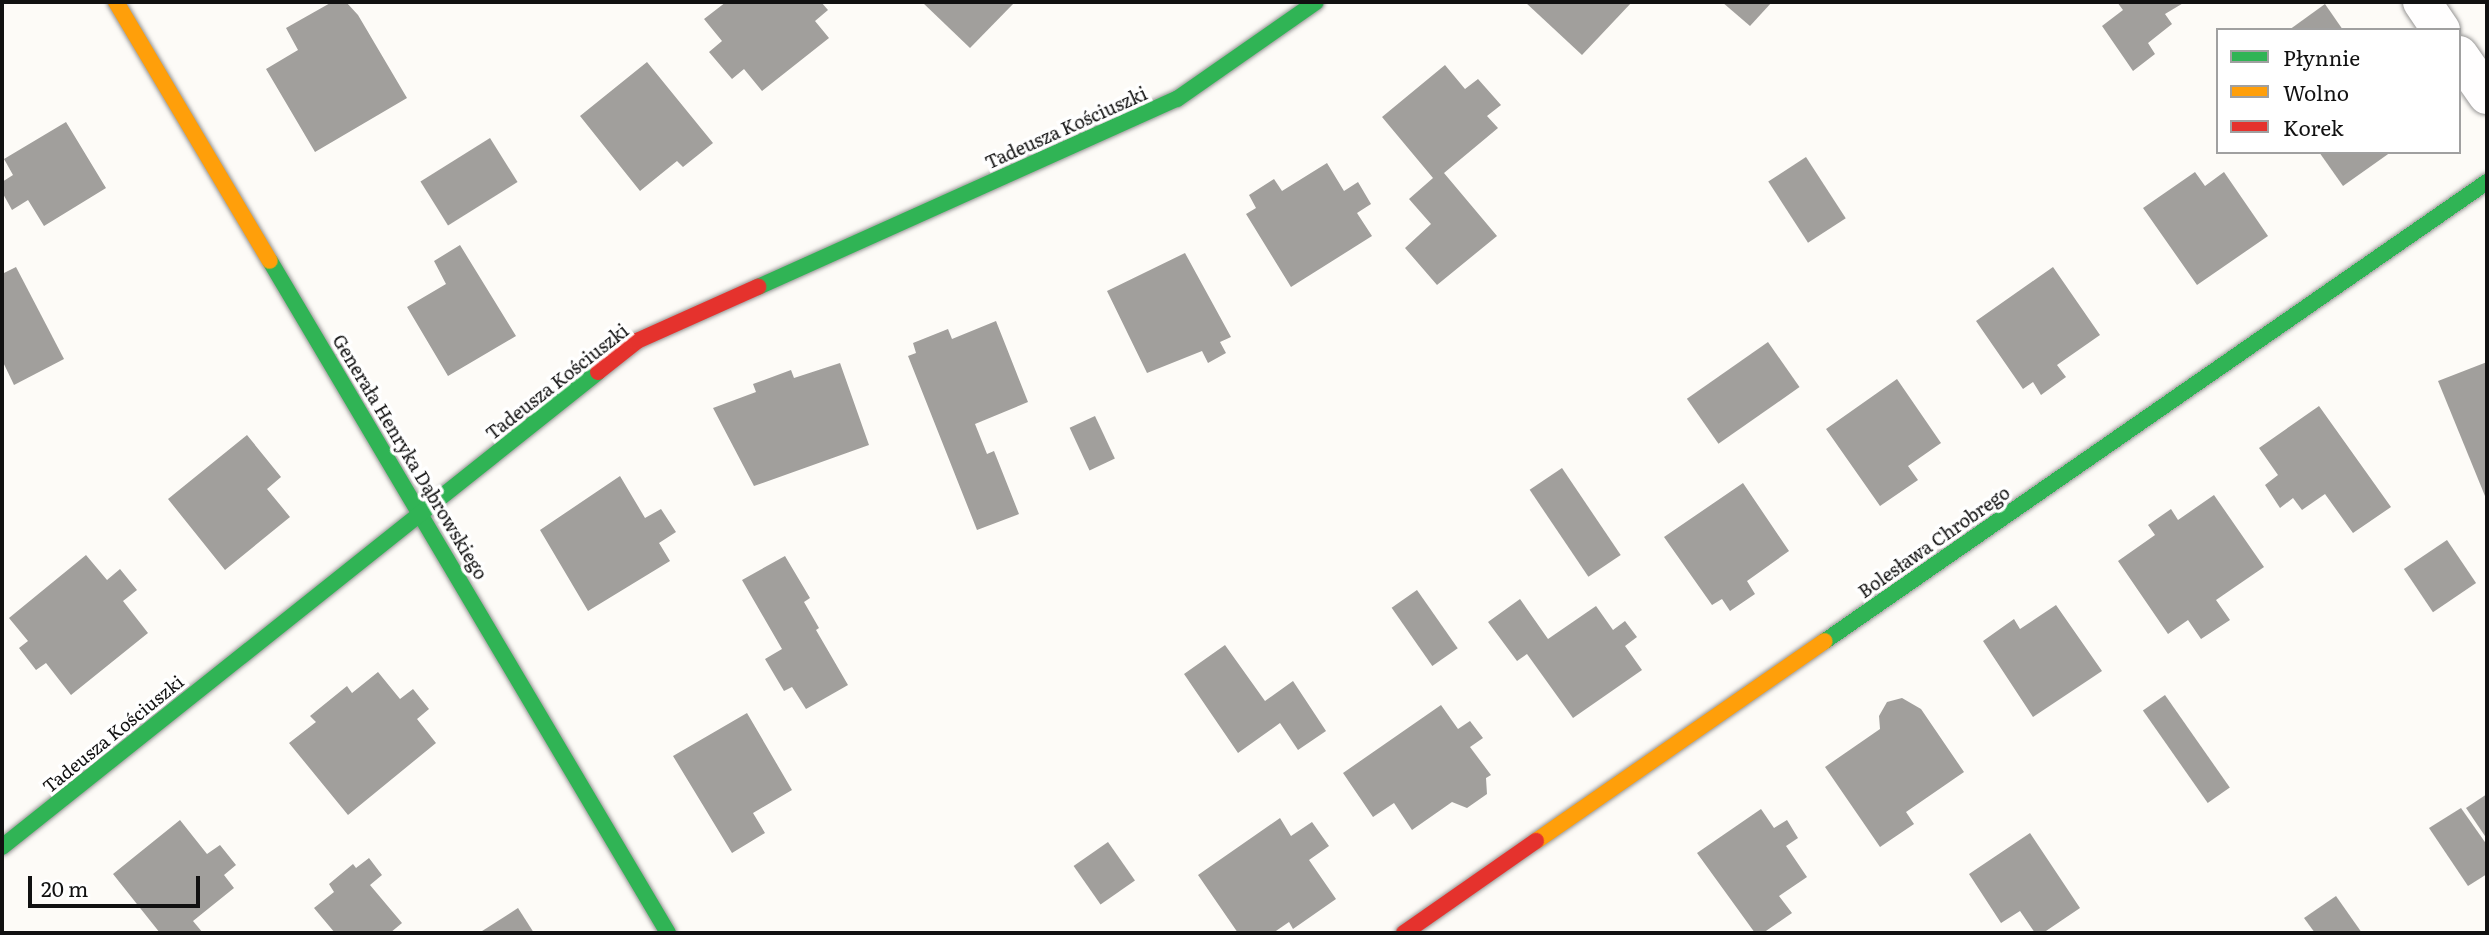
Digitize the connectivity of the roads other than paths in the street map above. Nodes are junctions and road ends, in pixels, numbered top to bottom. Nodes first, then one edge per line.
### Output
1 (116, 2) edge
2 (1316, 2) edge
3 (2422, 2) edge
4 (2440, 28) edge
5 (2461, 58) edge
6 (2487, 95) edge
7 (2487, 182) edge
8 (421, 512) junction
9 (2, 847) edge
10 (668, 933) edge
11 (1404, 933) edge

1 - 8 street, Generała Henryka Dąbrowskiego
2 - 8 street, Tadeusza Kościuszki
3 - 4 street
5 - 6 street
7 - 11 street, Bolesława Chrobrego
8 - 9 street, Tadeusza Kościuszki
8 - 10 street, Generała Henryka Dąbrowskiego

